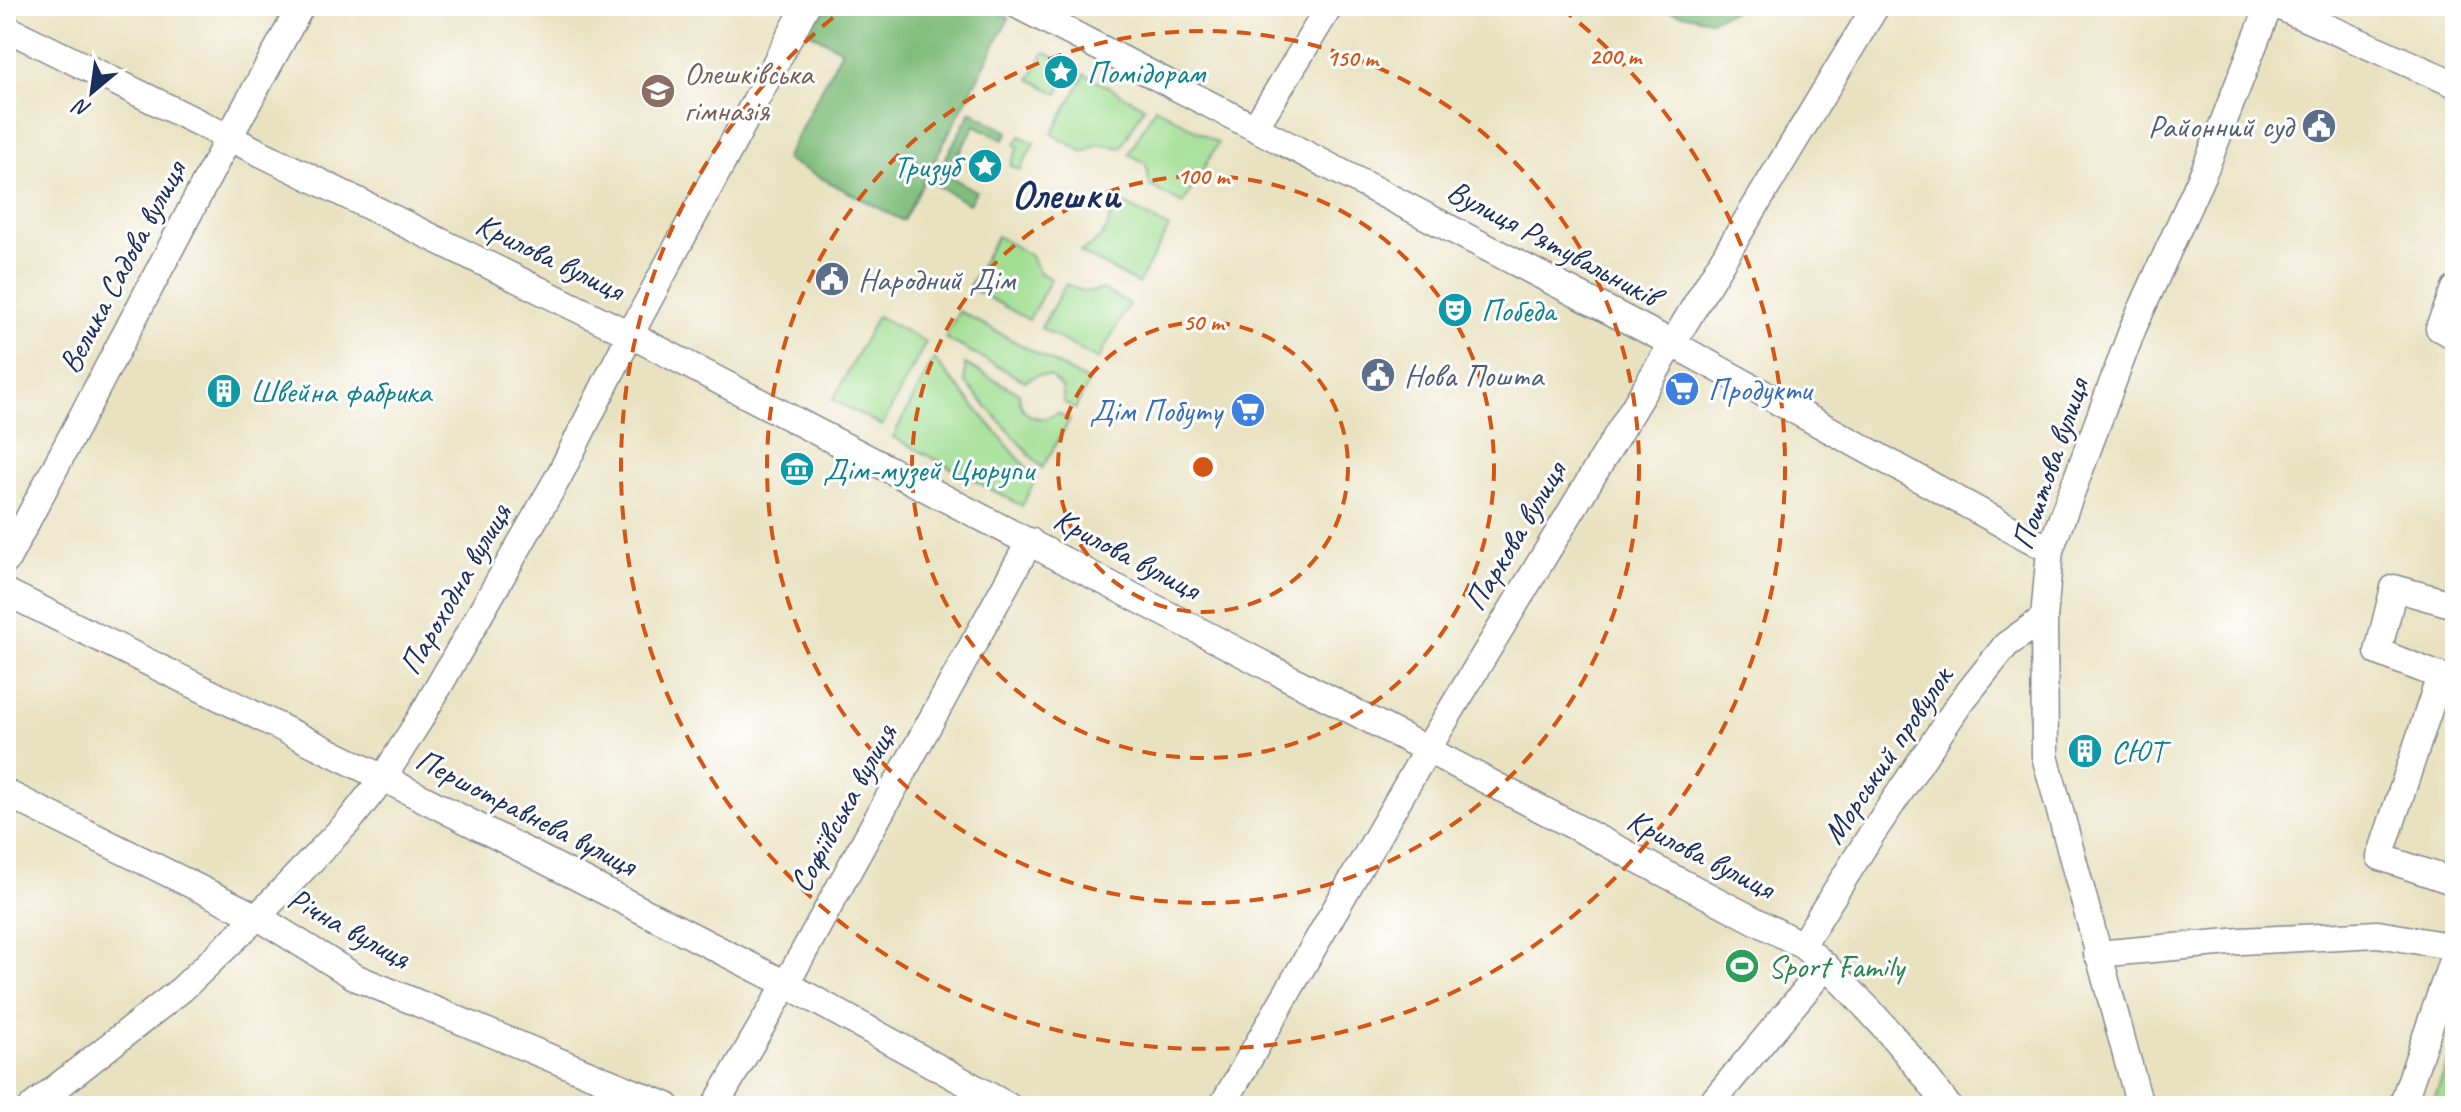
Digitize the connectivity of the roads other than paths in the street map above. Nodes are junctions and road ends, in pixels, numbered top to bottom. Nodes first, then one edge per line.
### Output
1 (301, 6) edge
2 (806, 6) edge
3 (1019, 6) edge
4 (1330, 6) edge
5 (1876, 6) edge
6 (2269, 6) edge
7 (2278, 6) edge
8 (6, 28) edge
9 (2455, 84) edge
10 (1256, 126) junction
11 (228, 139) junction
12 (2455, 289) edge
13 (630, 335) junction
14 (2455, 336) edge
15 (1670, 343) junction
16 (1030, 541) junction
17 (2050, 550) junction
18 (6, 561) edge
19 (6, 592) edge
20 (2455, 605) edge
21 (2044, 618) junction
22 (1427, 750) junction
23 (383, 778) junction
24 (6, 793) edge
25 (2455, 882) edge
26 (257, 917) junction
27 (1802, 945) junction
28 (2455, 950) edge
29 (2097, 954) junction
30 (1826, 966) junction
31 (786, 984) junction
32 (33, 1106) edge
33 (667, 1106) edge
34 (715, 1106) edge
35 (1008, 1106) edge
36 (1222, 1106) edge
37 (1709, 1106) edge
38 (1948, 1106) edge
39 (2140, 1106) edge
40 (2402, 1106) edge

1 - 11 street, Велика Садова вулиця
2 - 13 street, Пароходна вулиця
3 - 10 street, Вулиця Рятувальників
4 - 10 street
5 - 15 street, Паркова вулиця
6 - 17 street, Поштова вулиця
7 - 9 street
8 - 11 street, Крилова вулиця
10 - 15 street, Вулиця Рятувальників
11 - 13 street, Крилова вулиця
11 - 18 street, Велика Садова вулиця
12 - 14 street
13 - 16 street, Крилова вулиця
13 - 23 street, Пароходна вулиця
15 - 17 street, Вулиця Рятувальників
15 - 22 street, Паркова вулиця
16 - 22 street, Крилова вулиця
16 - 31 street, Софіївська вулиця
17 - 21 street, Поштова вулиця
19 - 23 street, Першотравнева вулиця
20 - 25 street
21 - 27 street, Морський провулок
21 - 29 street, Поштова вулиця
22 - 27 street, Крилова вулиця
22 - 36 street, Паркова вулиця
23 - 26 street, Пароходна вулиця
23 - 31 street, Першотравнева вулиця
24 - 26 street, Річна вулиця
26 - 32 street, Пароходна вулиця
26 - 33 street, Річна вулиця
27 - 30 street, Крилова вулиця
28 - 29 street
28 - 40 street
29 - 39 street, Поштова вулиця
30 - 37 street
30 - 38 street, Крилова вулиця
31 - 34 street, Софіївська вулиця
31 - 35 street, Першотравнева вулиця

